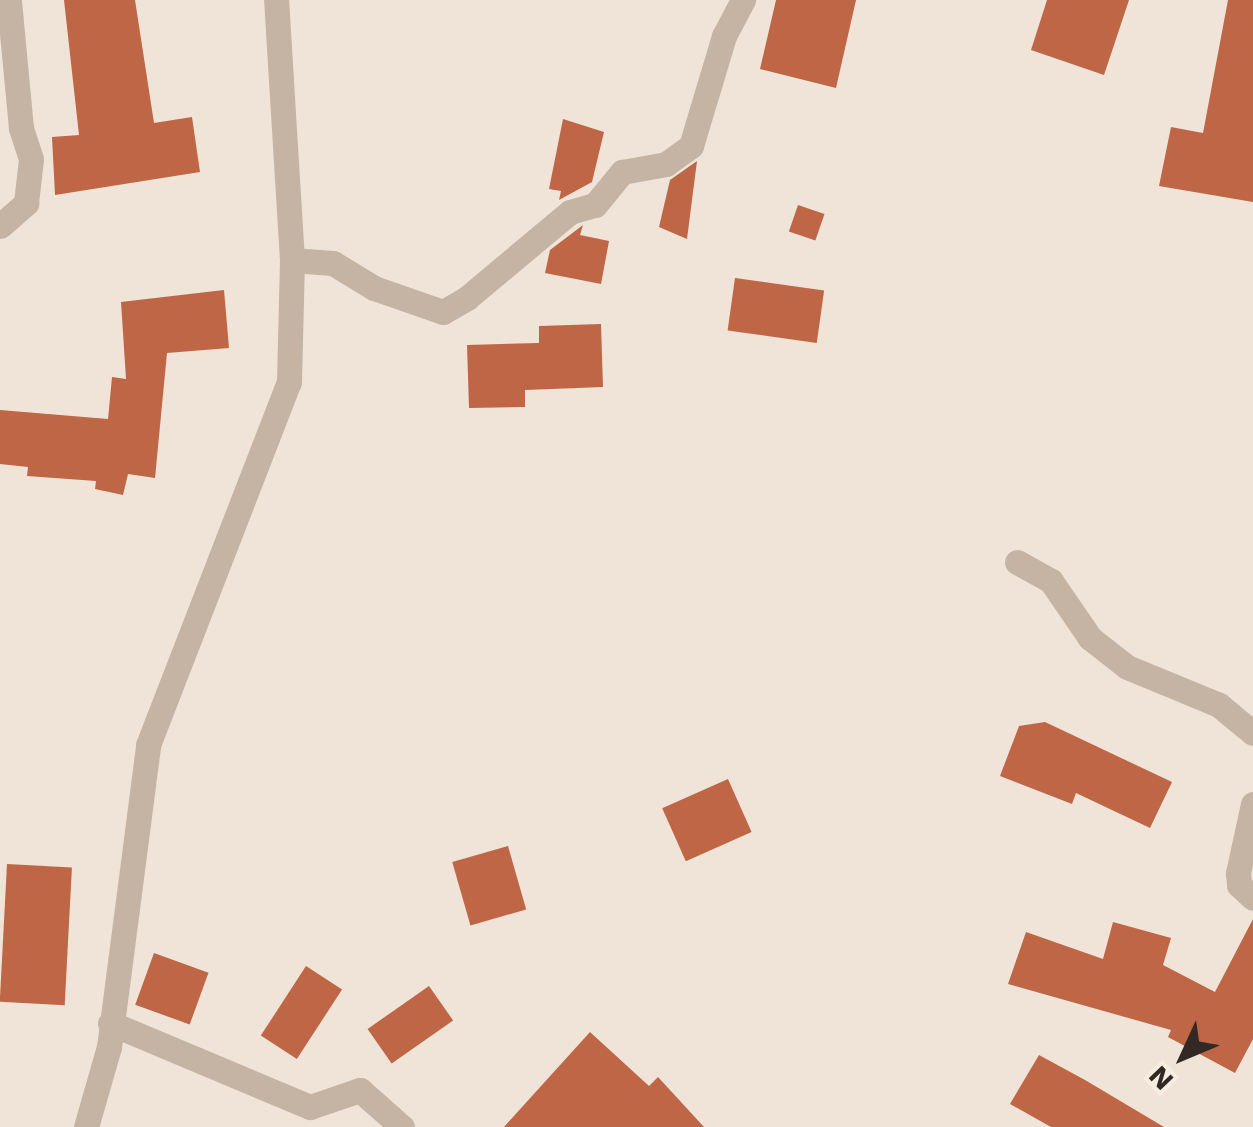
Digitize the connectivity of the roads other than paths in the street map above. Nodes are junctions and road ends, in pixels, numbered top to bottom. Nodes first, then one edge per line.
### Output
1 (9, 0) edge
2 (276, 0) edge
3 (743, 0) edge
4 (0, 226) edge
5 (292, 260) junction
6 (1017, 562) dead end
7 (1253, 733) edge
8 (1253, 804) edge
9 (1253, 898) edge
10 (110, 1022) junction
11 (86, 1127) edge
12 (402, 1127) edge

1 - 4 street
2 - 5 street
3 - 5 street
5 - 10 street
6 - 7 street
8 - 9 street
10 - 11 street
10 - 12 street

